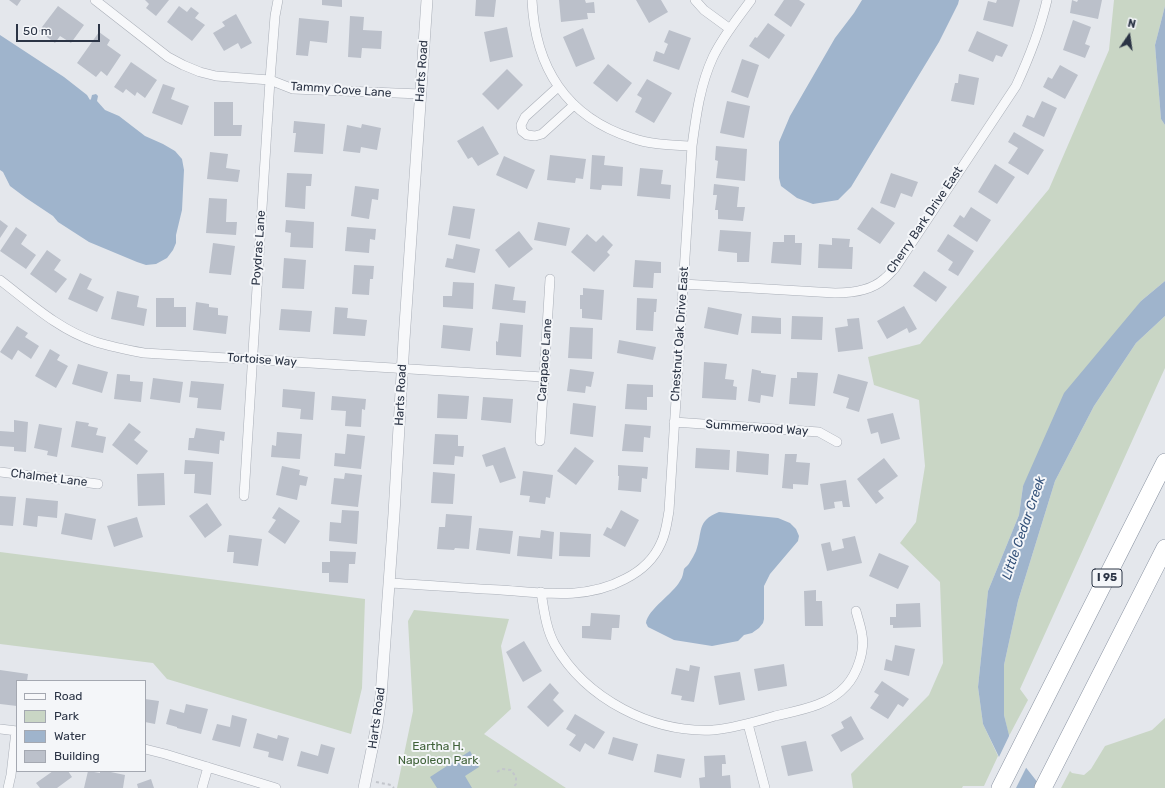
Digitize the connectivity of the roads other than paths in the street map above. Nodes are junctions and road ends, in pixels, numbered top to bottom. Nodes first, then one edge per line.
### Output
1 (95, 0) edge
2 (278, 0) edge
3 (427, 0) edge
4 (532, 0) edge
5 (695, 0) edge
6 (751, 0) edge
7 (1047, 0) edge
8 (730, 29) junction
9 (270, 80) junction
10 (558, 87) junction
11 (421, 94) junction
12 (574, 104) junction
13 (692, 146) junction
14 (550, 279) dead end
15 (0, 280) edge
16 (683, 284) junction
17 (252, 359) junction
18 (403, 369) junction
19 (543, 377) junction
20 (674, 422) junction
21 (540, 441) dead end
22 (837, 442) dead end
23 (1165, 462) edge
24 (0, 472) edge
25 (98, 484) dead end
26 (244, 496) dead end
27 (1165, 548) edge
28 (389, 583) junction
29 (541, 592) junction
30 (856, 611) dead end
31 (748, 724) junction
32 (0, 729) edge
33 (16, 731) edge
34 (16, 738) edge
35 (146, 749) edge
36 (208, 767) junction
37 (8, 788) edge
38 (202, 788) edge
39 (276, 788) edge
40 (364, 788) edge
41 (765, 788) edge
42 (1000, 788) edge
43 (1043, 788) edge

1 - 9 street, Tammy Cove Lane
2 - 9 street, Poydras Lane
3 - 11 street, Harts Road
4 - 10 street
5 - 8 street
6 - 8 street, Chestnut Oak Drive East
7 - 16 street, Cherry Bark Drive East
8 - 13 street, Chestnut Oak Drive East
9 - 11 street, Tammy Cove Lane
9 - 17 street, Poydras Lane
10 - 12 street
10 - 12 street
11 - 18 street, Harts Road
12 - 13 street
13 - 16 street, Chestnut Oak Drive East
14 - 19 street, Carapace Lane
15 - 17 street, Tortoise Way
16 - 20 street, Chestnut Oak Drive East
17 - 18 street, Tortoise Way
17 - 26 street, Poydras Lane
18 - 19 street, Tortoise Way
18 - 28 street, Harts Road
19 - 21 street, Carapace Lane
20 - 22 street, Summerwood Way
20 - 29 street, Chestnut Oak Drive East
23 - 42 highway, I 95
24 - 25 street, Chalmet Lane
27 - 43 highway
28 - 29 street, Chestnut Oak Drive East
28 - 40 street, Harts Road
29 - 31 street
30 - 31 street
31 - 41 street
32 - 33 street
34 - 37 street
35 - 36 street
36 - 38 street
36 - 39 street

